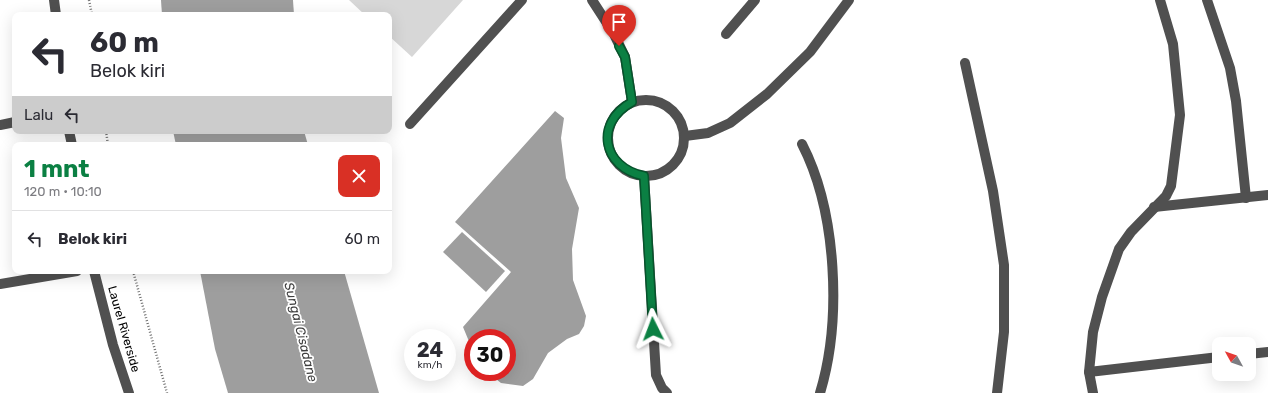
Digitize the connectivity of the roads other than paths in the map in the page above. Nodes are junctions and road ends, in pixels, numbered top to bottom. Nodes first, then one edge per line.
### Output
1 (54, 0) edge
2 (522, 0) edge
3 (592, 0) edge
4 (755, 0) edge
5 (849, 0) edge
6 (1160, 0) edge
7 (1207, 0) edge
8 (56, 12) edge
9 (726, 34) dead end
10 (965, 63) dead end
11 (632, 102) junction
12 (12, 123) edge
13 (410, 124) dead end
14 (0, 125) edge
15 (685, 136) junction
16 (802, 144) dead end
17 (644, 176) junction
18 (1268, 195) edge
19 (1246, 198) junction
20 (1154, 207) junction
21 (59, 274) edge
22 (95, 274) edge
23 (0, 284) edge
24 (1268, 352) edge
25 (1256, 353) edge
26 (1212, 358) edge
27 (1089, 372) junction
28 (129, 393) edge
29 (667, 393) edge
30 (820, 393) edge
31 (997, 393) edge
32 (1093, 393) edge

1 - 8 street
2 - 13 street
3 - 11 street
4 - 9 street
5 - 15 street
6 - 20 street
7 - 19 street
10 - 31 street
11 - 15 street
11 - 17 street
12 - 14 street
15 - 17 street
16 - 30 street
17 - 29 street
18 - 19 street
19 - 20 street
20 - 27 street
21 - 23 street
22 - 28 street, Laurel Riverside
24 - 25 street
26 - 27 street
27 - 32 street

